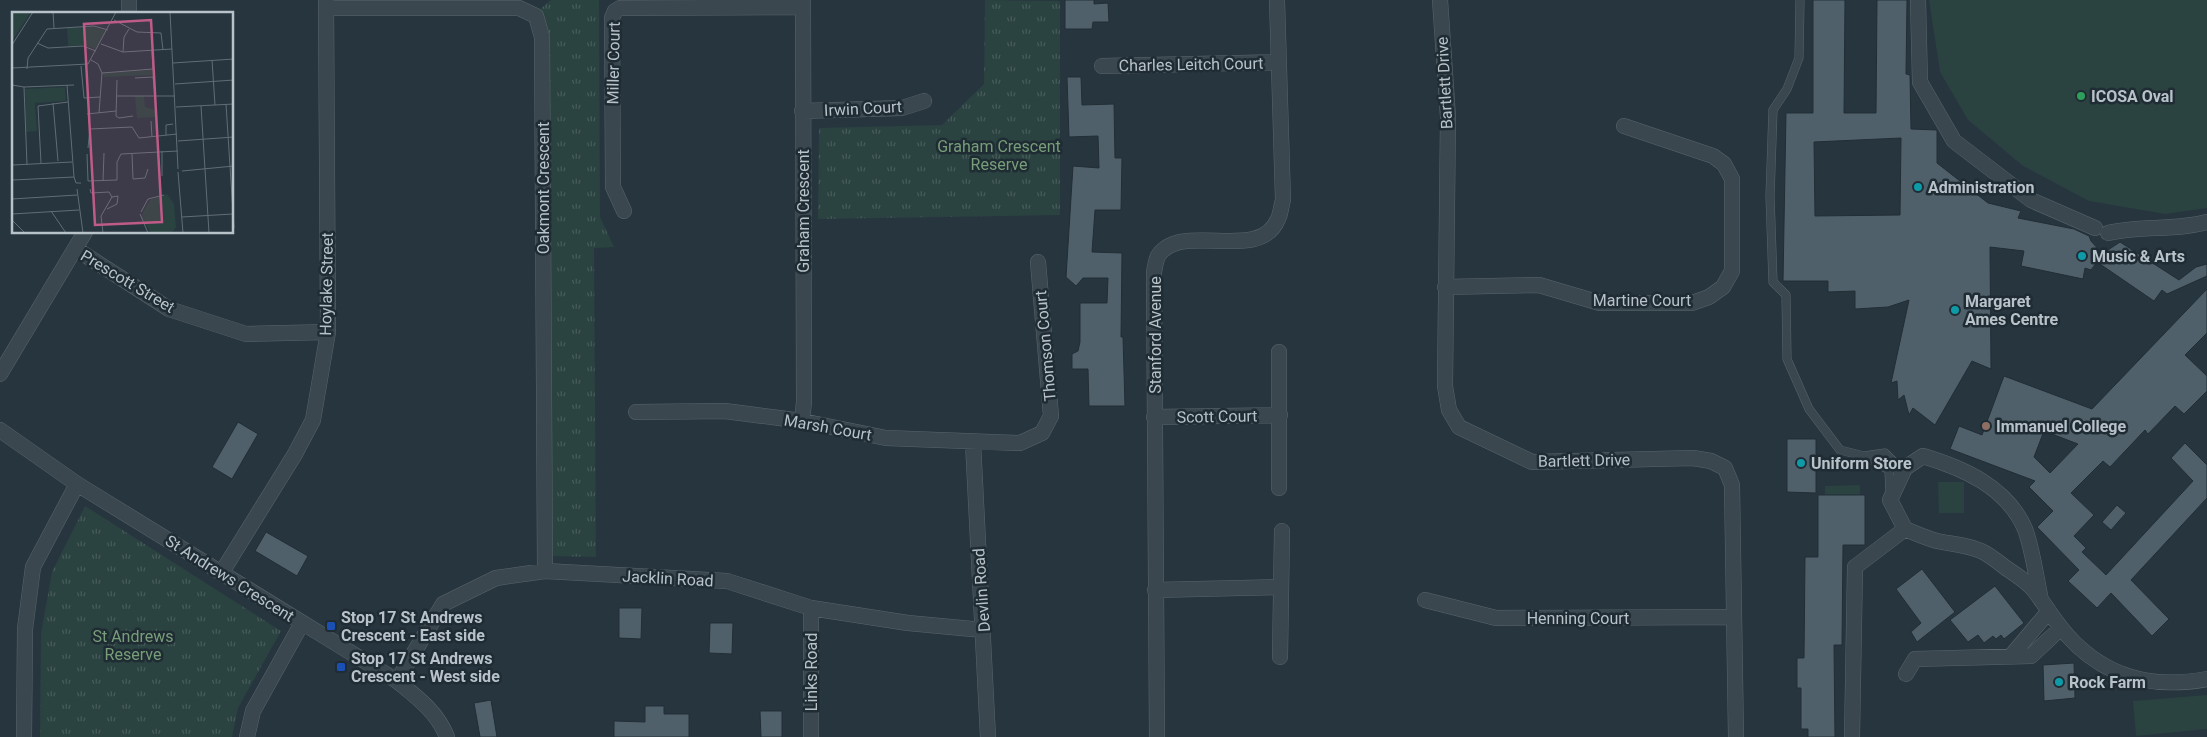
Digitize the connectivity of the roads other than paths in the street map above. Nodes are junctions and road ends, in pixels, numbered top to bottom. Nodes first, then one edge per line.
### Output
1 (1277, 0) edge
2 (1440, 0) edge
3 (1800, 0) edge
4 (1918, 0) edge
5 (802, 3) edge
6 (327, 4) edge
7 (1279, 62) junction
8 (1102, 66) dead end
9 (924, 101) dead end
10 (802, 111) junction
11 (1624, 126) dead end
12 (624, 211) dead end
13 (2207, 222) edge
14 (84, 234) edge
15 (76, 249) junction
16 (1038, 262) dead end
17 (1445, 287) junction
18 (328, 332) junction
19 (1279, 352) dead end
20 (0, 374) edge
21 (636, 412) dead end
22 (1280, 415) junction
23 (1154, 417) junction
24 (802, 421) junction
25 (0, 430) edge
26 (973, 443) junction
27 (1020, 443) joint
28 (1864, 456) junction
29 (1900, 481) junction
30 (76, 484) junction
31 (1278, 488) dead end
32 (1890, 500) junction
33 (1905, 529) junction
34 (1282, 531) dead end
35 (545, 571) junction
36 (222, 572) junction
37 (1281, 587) junction
38 (1155, 590) junction
39 (1425, 600) dead end
40 (2045, 605) junction
41 (811, 608) junction
42 (1734, 617) junction
43 (302, 623) junction
44 (2061, 628) junction
45 (983, 630) junction
46 (2011, 656) junction
47 (1280, 657) dead end
48 (1906, 674) dead end
49 (2207, 679) edge
50 (397, 681) junction
51 (24, 737) edge
52 (247, 737) edge
53 (447, 737) edge
54 (811, 737) edge
55 (988, 737) edge
56 (1158, 737) edge
57 (1736, 737) edge
58 (1852, 737) edge

1 - 7 street, Stanford Avenue
2 - 17 street, Bartlett Drive
3 - 28 lane
4 - 13 street
5 - 10 street, Graham Crescent
5 - 12 street, Miller Court
6 - 18 street, Hoylake Street
6 - 35 street, Oakmont Crescent
7 - 8 street, Charles Leitch Court
7 - 23 street, Stanford Avenue
9 - 10 street, Irwin Court
10 - 24 street, Graham Crescent
11 - 17 street, Martine Court
14 - 15 street
15 - 18 street, Prescott Street
15 - 20 street
16 - 27 street, Thomson Court
17 - 42 street, Bartlett Drive
18 - 36 street, Hoylake Street
19 - 22 street, Scott Court
21 - 24 street, Marsh Court
22 - 23 street, Scott Court
22 - 31 street, Scott Court
23 - 38 street, Stanford Avenue
24 - 26 street, Marsh Court
25 - 30 street, St Andrews Crescent
26 - 27 street, Marsh Court
26 - 45 street, Devlin Road
28 - 29 lane
28 - 32 lane
29 - 32 street
29 - 40 street
30 - 36 street, St Andrews Crescent
30 - 51 street
32 - 33 street
33 - 40 street
33 - 58 street
34 - 37 street
35 - 41 street, Jacklin Road
35 - 50 street, Jacklin Road
36 - 43 street, St Andrews Crescent
37 - 38 street
37 - 47 street
38 - 56 street, Stanford Avenue
39 - 42 street, Henning Court
40 - 44 street
40 - 46 street
41 - 45 street, Jacklin Road
41 - 54 street, Links Road
42 - 57 street, Bartlett Drive
43 - 50 street, St Andrews Crescent
43 - 52 street
44 - 46 street
44 - 49 street
45 - 55 street, Devlin Road
46 - 48 street
50 - 53 street, St Andrews Crescent

